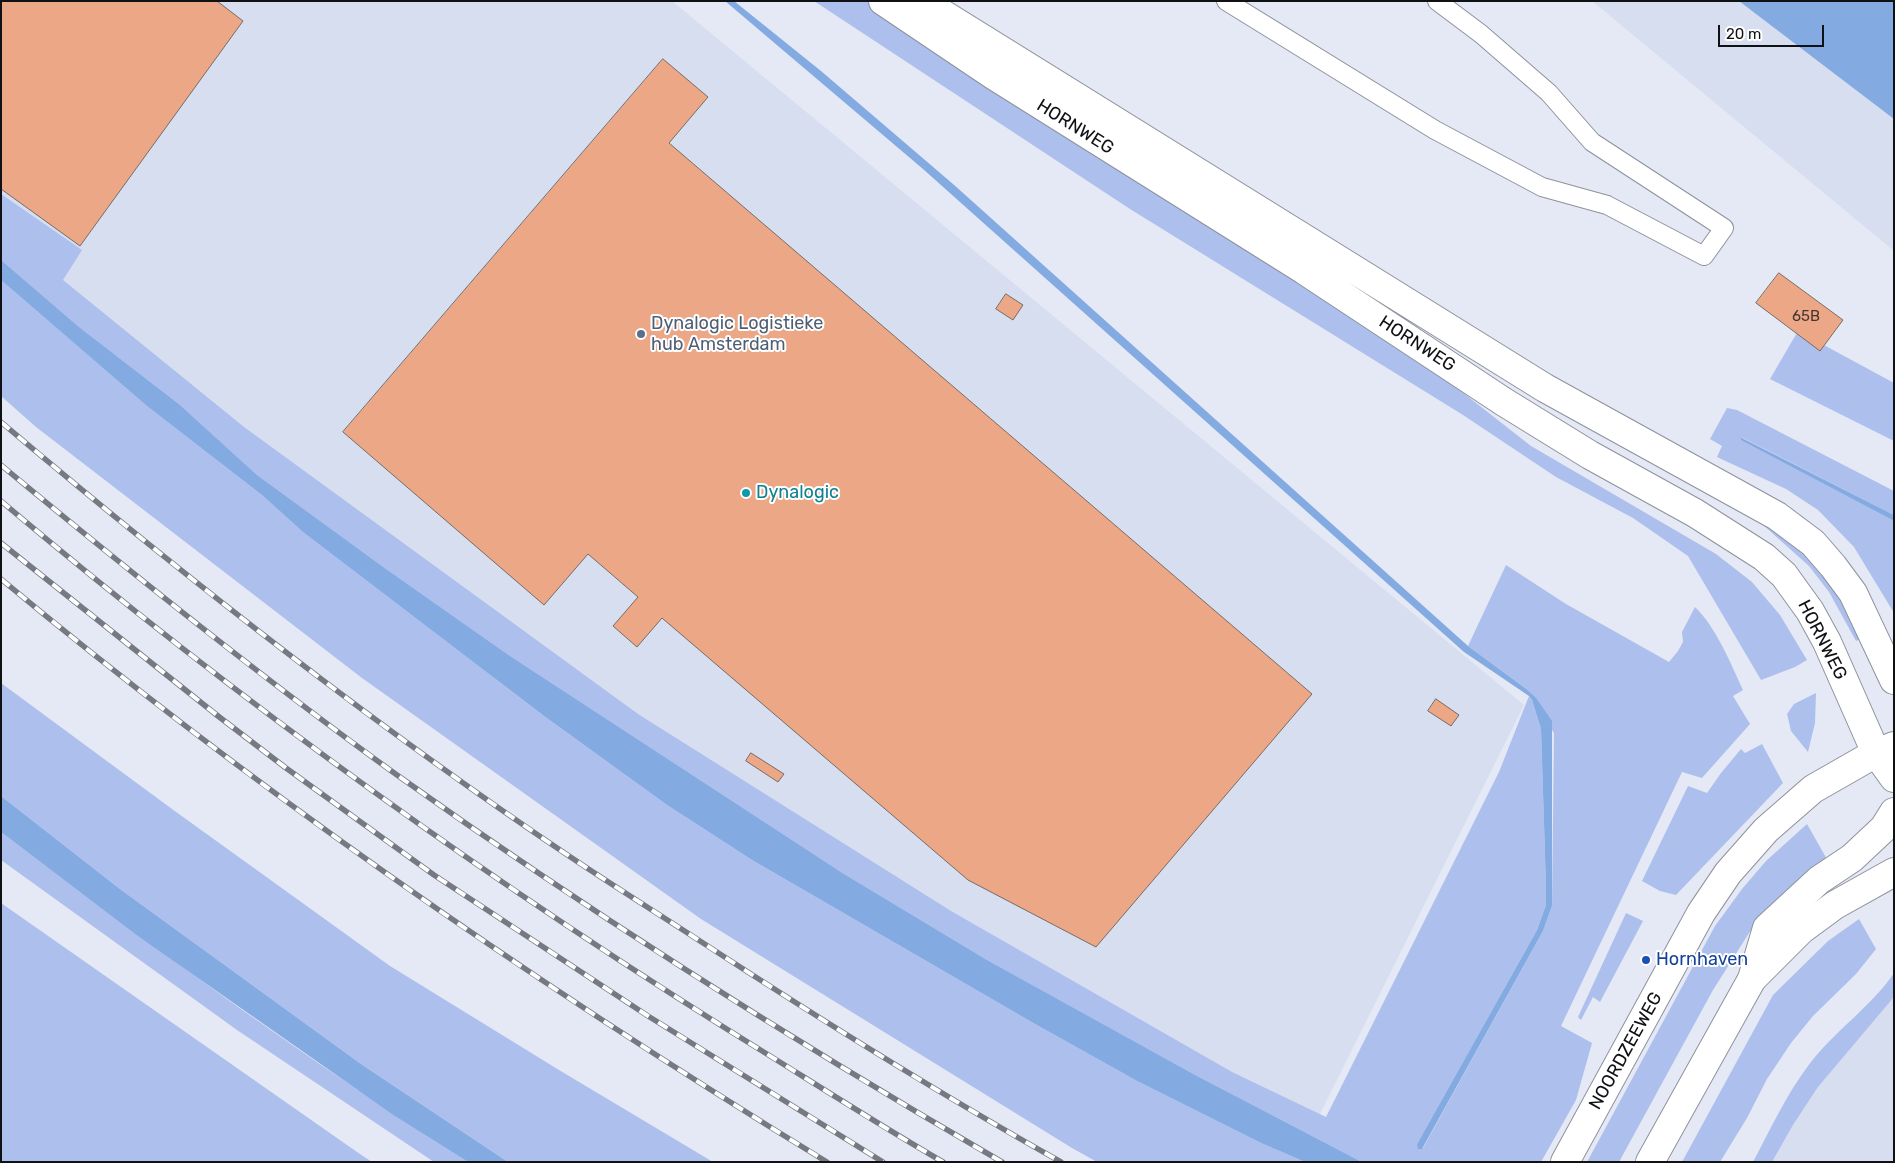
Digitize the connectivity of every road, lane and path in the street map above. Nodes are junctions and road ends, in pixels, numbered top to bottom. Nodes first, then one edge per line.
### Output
1 (882, 1) edge
2 (922, 1) edge
3 (1226, 1) edge
4 (1437, 1) edge
5 (1892, 670) edge
6 (1885, 750) edge
7 (1894, 778) edge
8 (1894, 812) edge
9 (1894, 872) edge
10 (1752, 979) junction
11 (1566, 1162) edge
12 (1650, 1162) edge

1 - 6 street, HORNWEG
2 - 5 street, HORNWEG
3 - 4 lane
6 - 7 street
6 - 11 street, NOORDZEEWEG
8 - 10 street
9 - 10 street
10 - 12 street

